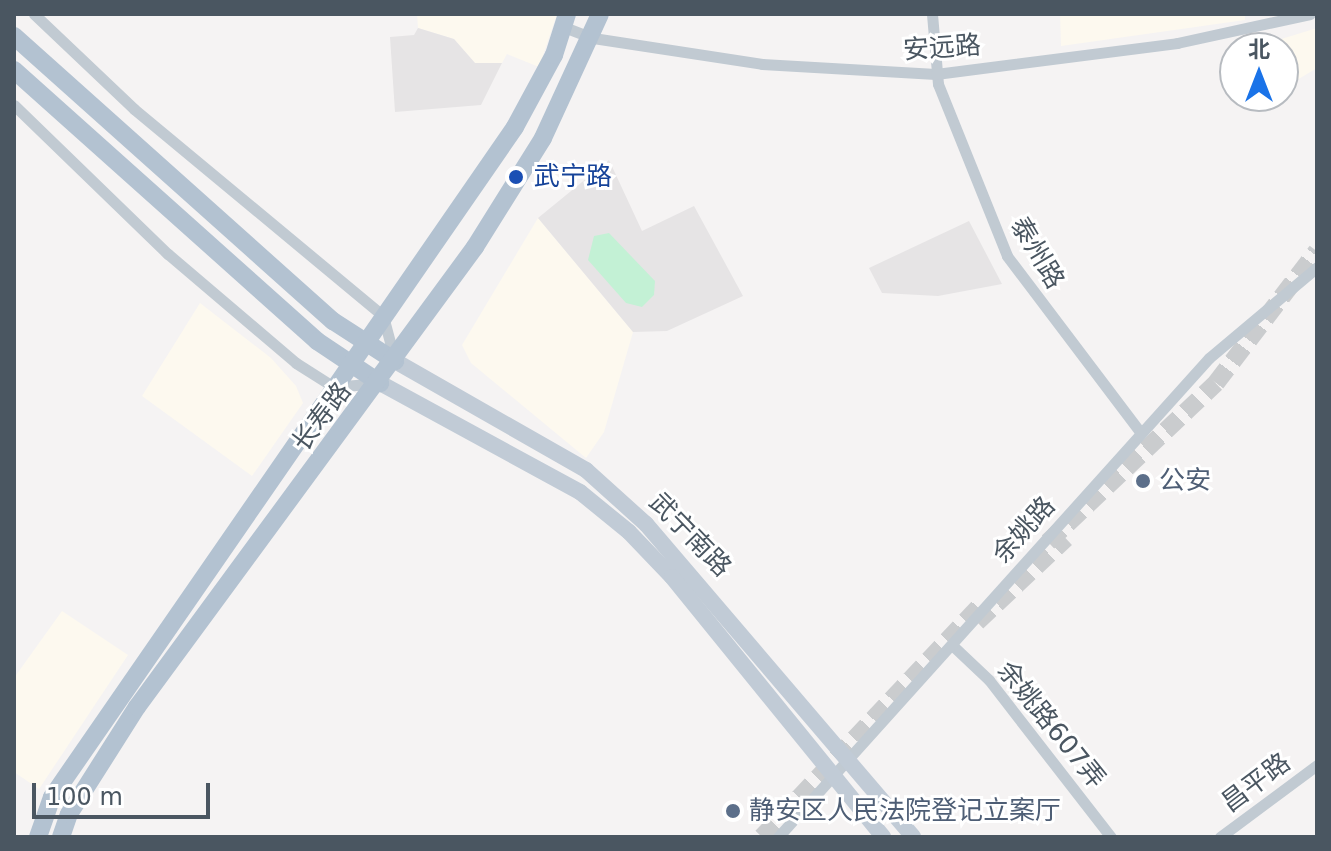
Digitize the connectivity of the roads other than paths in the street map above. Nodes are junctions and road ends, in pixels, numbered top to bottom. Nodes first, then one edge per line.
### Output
1 (600, 14) edge
2 (932, 14) edge
3 (1310, 14) edge
4 (42, 16) edge
5 (575, 28) edge
6 (14, 36) edge
7 (14, 70) edge
8 (936, 74) junction
9 (14, 105) edge
10 (1317, 267) edge
11 (383, 316) junction
12 (365, 344) junction
13 (395, 361) junction
14 (350, 364) junction
15 (380, 383) junction
16 (334, 387) junction
17 (1140, 432) junction
18 (952, 645) junction
19 (850, 759) junction
20 (1317, 765) edge
21 (834, 777) junction
22 (38, 837) edge
23 (61, 837) edge
24 (778, 837) edge
25 (883, 837) edge
26 (913, 837) edge
27 (1111, 837) edge
28 (1220, 837) edge

1 - 5 main road, 长寿路
2 - 8 street, 泰州路
3 - 8 street, 安远路
4 - 11 street
5 - 8 street, 安远路
5 - 11 main road, 长寿路
5 - 13 main road, 长寿路
6 - 12 main road
7 - 14 main road
8 - 17 street, 泰州路
9 - 16 street
10 - 17 street, 余姚路
11 - 12 main road, 长寿路
11 - 13 street
12 - 13 main road, 武宁南路
12 - 14 main road, 长寿路
13 - 15 main road, 长寿路
13 - 19 main road, 武宁南路
14 - 15 main road
14 - 16 main road, 长寿路
15 - 16 street
15 - 21 main road, 武宁南路
15 - 23 main road, 长寿路
16 - 22 main road, 长寿路
17 - 18 street, 余姚路
18 - 19 street, 余姚路
18 - 27 street, 余姚路607弄
19 - 21 street, 余姚路
19 - 26 main road, 武宁南路
20 - 28 street, 昌平路
21 - 24 street, 余姚路
21 - 25 main road, 武宁南路

